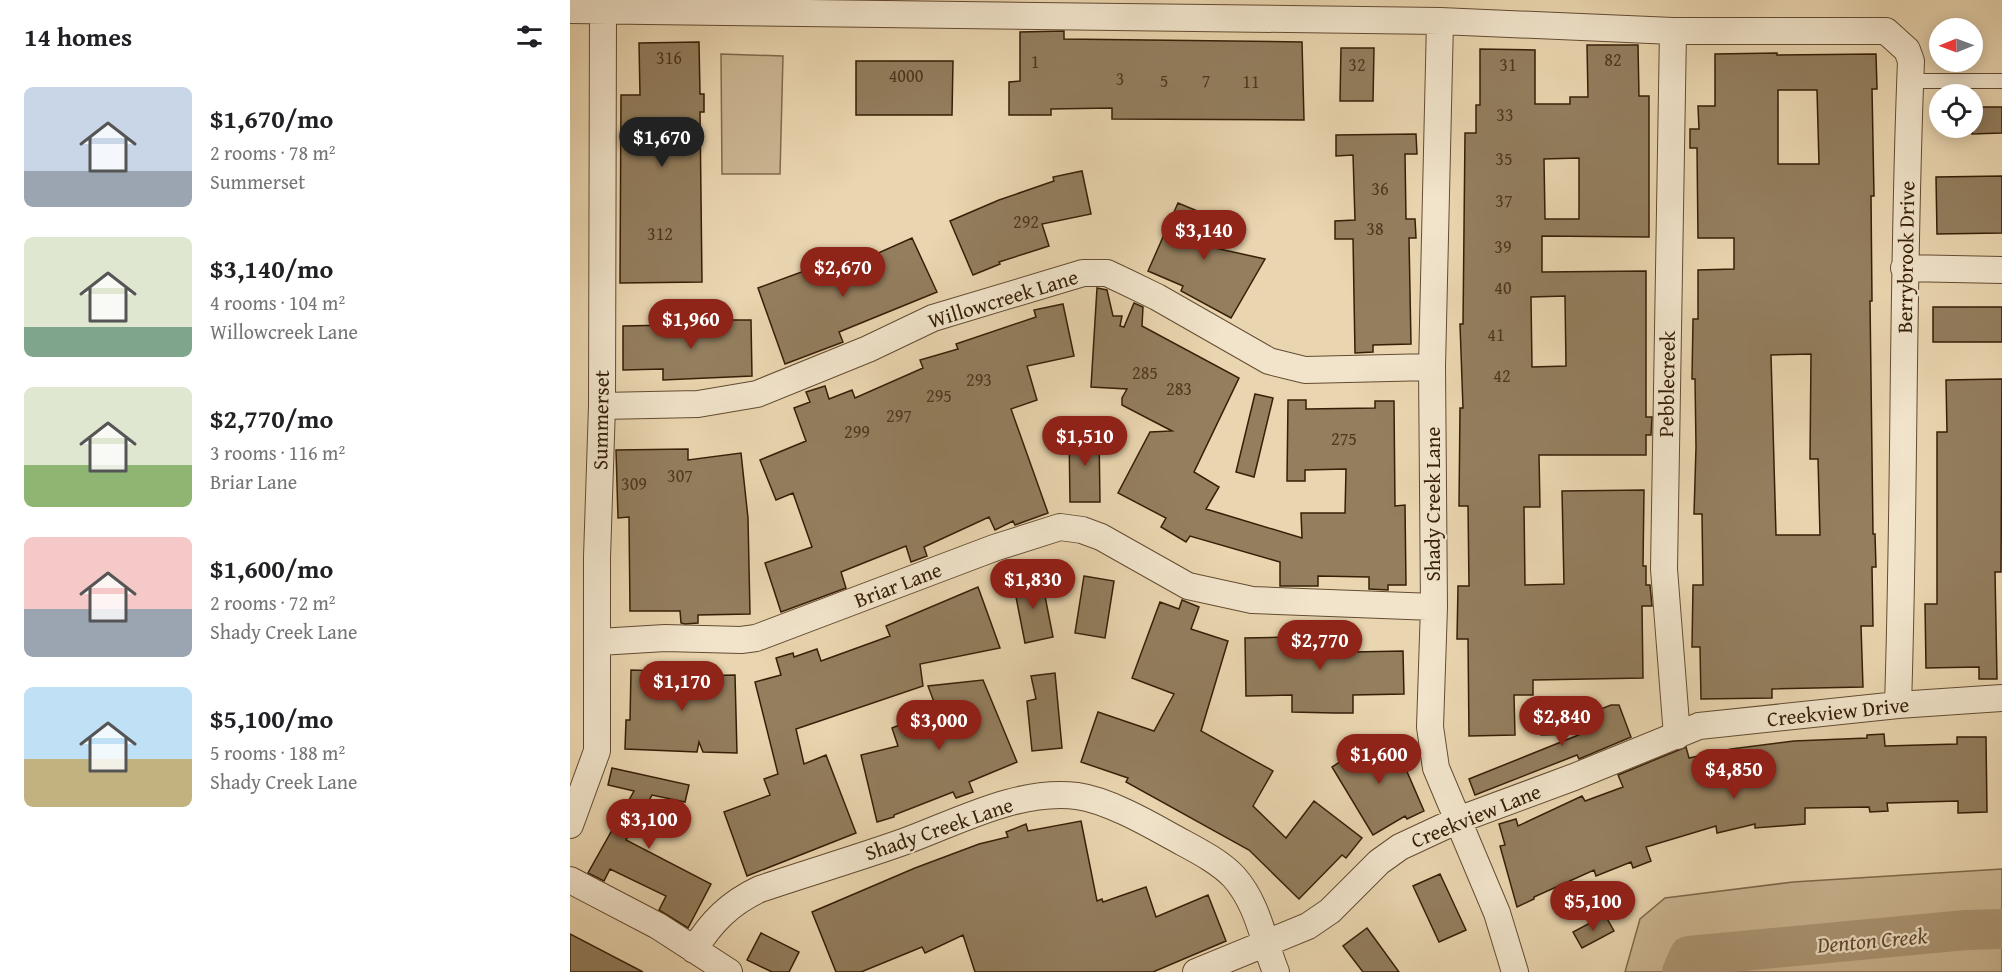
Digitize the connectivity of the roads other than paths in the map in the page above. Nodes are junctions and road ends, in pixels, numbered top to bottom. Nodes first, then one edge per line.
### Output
1 (887, 7) edge
2 (926, 7) edge
3 (570, 10) edge
4 (603, 10) junction
5 (1440, 21) junction
6 (1673, 31) junction
7 (1910, 81) junction
8 (2002, 81) edge
9 (1904, 268) junction
10 (2002, 270) edge
11 (1432, 367) junction
12 (602, 406) junction
13 (1434, 607) junction
14 (598, 642) junction
15 (2002, 698) edge
16 (1898, 705) junction
17 (1677, 736) junction
18 (1458, 820) junction
19 (570, 825) edge
20 (570, 880) edge
21 (1264, 944) junction
22 (694, 950) junction
23 (729, 972) edge
24 (1196, 972) edge
25 (1276, 972) edge
26 (1515, 972) edge

1 - 2 street, Berrybrook Drive
1 - 4 street, Berrybrook Drive
2 - 5 street, Berrybrook Drive
3 - 4 street, Berrybrook Drive
4 - 12 street, Summerset
5 - 6 street, Berrybrook Drive
5 - 11 street, Shady Creek Lane
6 - 7 street, Berrybrook Drive
6 - 17 street, Pebblecreek
7 - 8 lane
7 - 9 street, Berrybrook Drive
9 - 10 street
9 - 16 street, Berrybrook Drive
11 - 12 street, Willowcreek Lane
11 - 13 street, Shady Creek Lane
12 - 14 street, Summerset
13 - 14 street, Briar Lane
13 - 18 street, Shady Creek Lane
14 - 19 street, Summerset
15 - 16 street, Creekview Drive
16 - 17 street, Creekview Drive
17 - 18 street, Creekview Lane
18 - 21 street, Creekview Lane
18 - 26 street, Shady Creek Lane
20 - 22 street
21 - 22 street, Shady Creek Lane
21 - 24 street, Creekview Lane
21 - 25 street, Shady Creek Lane
22 - 23 street

